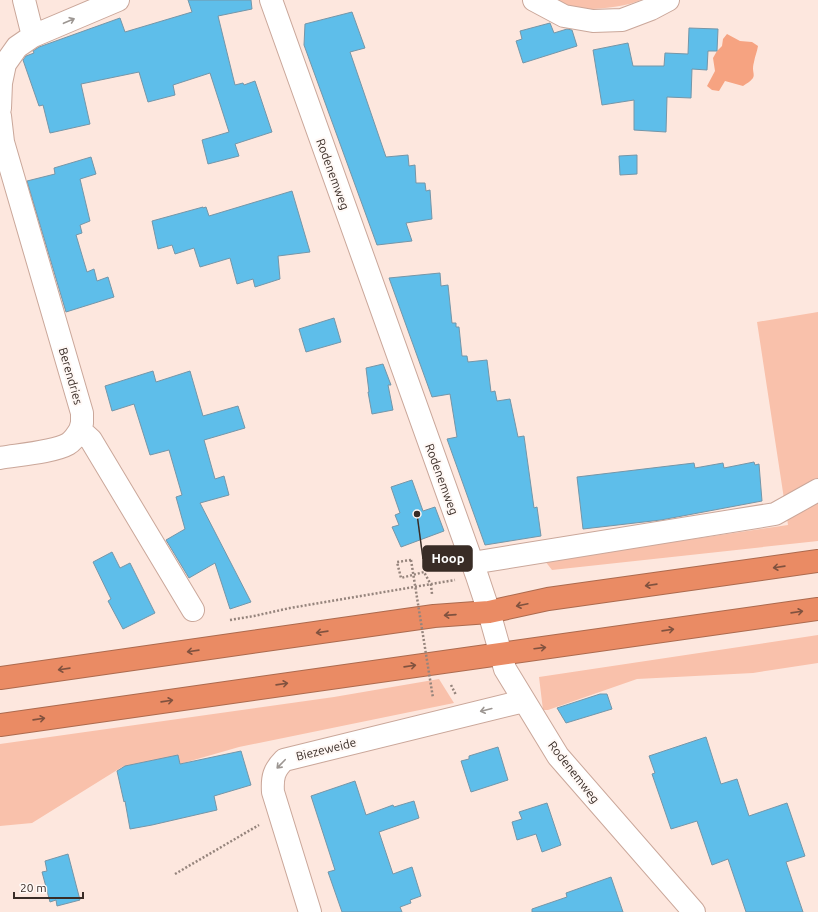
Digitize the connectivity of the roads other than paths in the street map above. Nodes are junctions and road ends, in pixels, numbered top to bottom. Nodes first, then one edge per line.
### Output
1 (24, 0) edge
2 (118, 0) edge
3 (271, 0) edge
4 (534, 0) edge
5 (668, 0) edge
6 (33, 36) junction
7 (0, 108) edge
8 (0, 116) edge
9 (80, 430) junction
10 (0, 458) edge
11 (818, 490) edge
12 (818, 561) edge
13 (474, 570) junction
14 (818, 609) edge
15 (193, 610) dead end
16 (489, 612) junction
17 (501, 653) junction
18 (0, 678) edge
19 (524, 701) junction
20 (0, 725) edge
21 (310, 912) edge
22 (694, 912) edge

1 - 6 street
6 -> 2 street
3 - 13 street, Rodenemweg
4 - 5 street
6 - 7 street
8 - 9 street, Berendries
9 - 10 street
9 - 15 street
11 - 13 street
12 -> 16 highway
13 - 16 street, Rodenemweg
17 -> 14 highway
16 - 17 street, Rodenemweg
16 -> 18 highway
17 - 19 street, Rodenemweg
20 -> 17 highway
19 -> 21 street, Biezeweide
19 - 22 street, Rodenemweg

